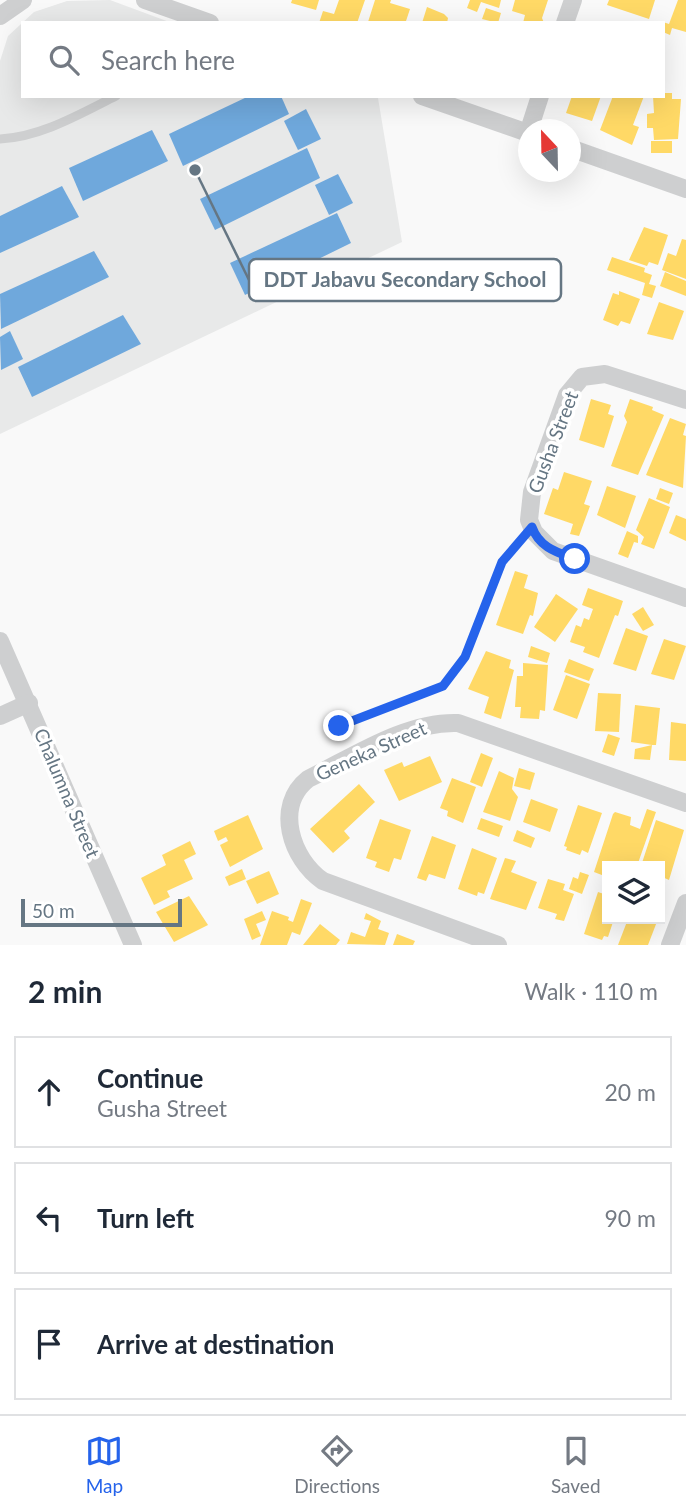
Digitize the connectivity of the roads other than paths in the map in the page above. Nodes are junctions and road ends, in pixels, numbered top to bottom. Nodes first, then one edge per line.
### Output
1 (23, 0) edge
2 (145, 0) edge
3 (573, 0) edge
4 (0, 16) edge
5 (204, 21) edge
6 (566, 21) edge
7 (112, 98) edge
8 (428, 98) edge
9 (539, 98) edge
10 (532, 119) edge
11 (518, 129) edge
12 (0, 139) edge
13 (581, 152) edge
14 (686, 189) edge
15 (686, 400) edge
16 (686, 598) edge
17 (0, 641) edge
18 (29, 703) junction
19 (0, 716) edge
20 (686, 803) edge
21 (686, 903) edge
22 (133, 945) edge
23 (498, 945) edge
24 (670, 945) edge

1 - 4 street
2 - 5 street
3 - 6 street
7 - 12 lane
8 - 11 street
9 - 10 street
13 - 14 street
15 - 16 street, Gusha Street
17 - 18 street, Chalumna Street
18 - 19 street
18 - 22 street, Chalumna Street
20 - 23 street, Geneka Street
21 - 24 street

